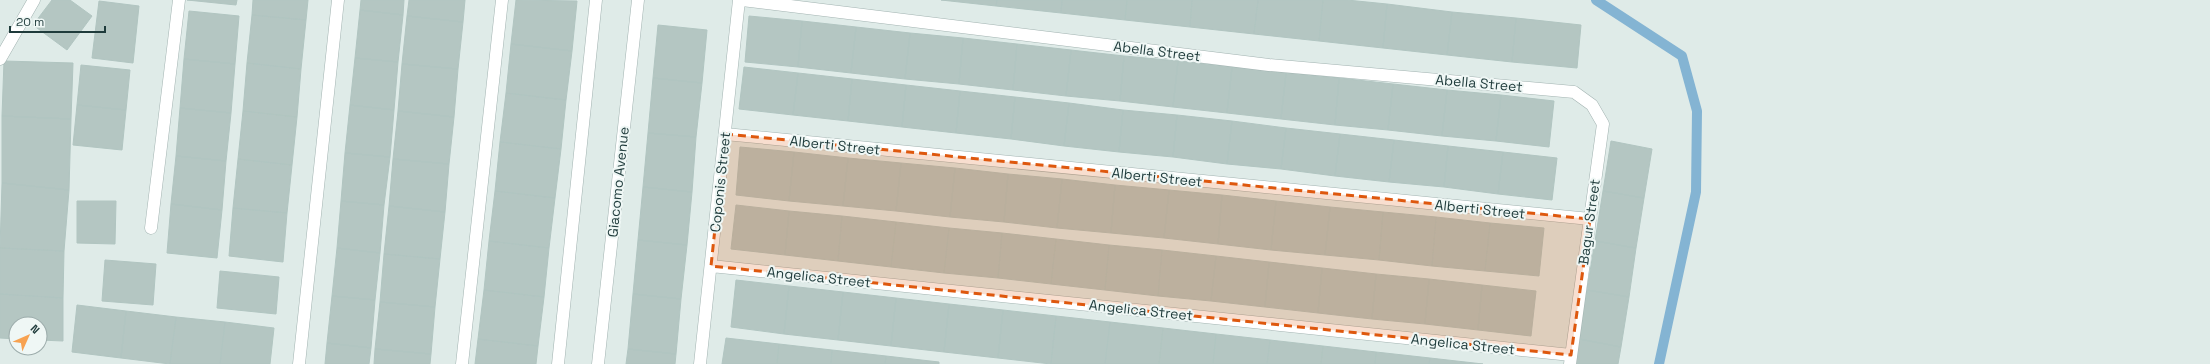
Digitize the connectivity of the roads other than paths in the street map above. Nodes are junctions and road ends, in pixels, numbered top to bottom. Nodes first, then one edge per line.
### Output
1 (34, 0) edge
2 (179, 0) edge
3 (338, 0) edge
4 (502, 0) edge
5 (596, 0) edge
6 (638, 0) edge
7 (740, 0) edge
8 (0, 59) edge
9 (1574, 92) joint
10 (725, 134) junction
11 (1590, 219) junction
12 (151, 228) dead end
13 (711, 266) junction
14 (1570, 360) edge
15 (299, 364) edge
16 (462, 364) edge
17 (558, 364) edge
18 (598, 364) edge
19 (700, 364) edge

1 - 8 street
2 - 12 street
3 - 15 street
4 - 16 street
5 - 17 street
6 - 18 street, Giacomo Avenue
7 - 9 street, Abella Street
7 - 10 street, Coponis Street
9 - 11 street, Bagur Street
10 - 11 street, Alberti Street
10 - 13 street, Coponis Street
11 - 14 street, Bagur Street
13 - 14 street, Angelica Street
13 - 19 street, Coponis Street

